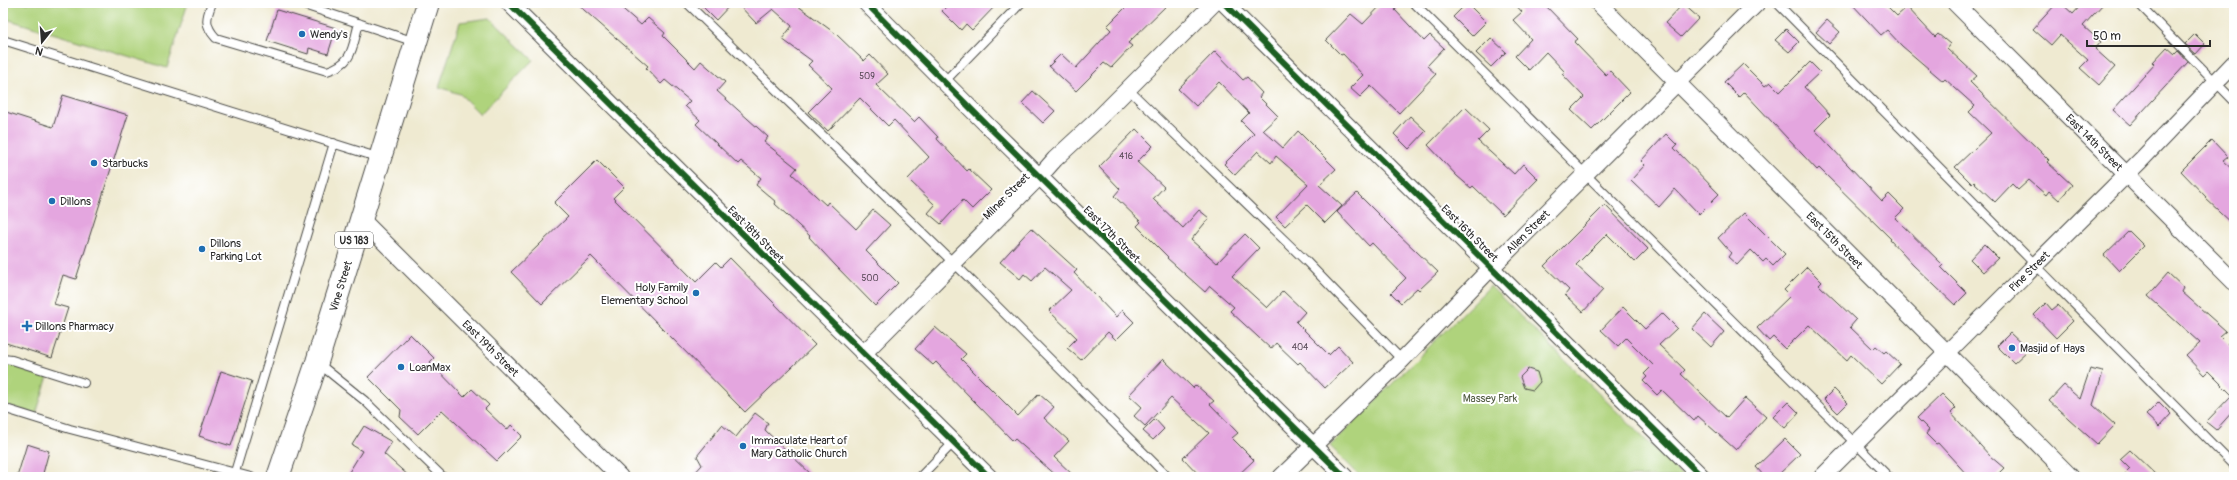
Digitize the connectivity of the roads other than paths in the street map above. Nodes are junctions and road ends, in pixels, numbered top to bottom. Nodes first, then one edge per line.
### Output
1 (212, 3) edge
2 (298, 3) edge
3 (428, 3) edge
4 (510, 3) edge
5 (687, 3) edge
6 (866, 3) edge
7 (1021, 3) edge
8 (1214, 3) edge
9 (1224, 3) edge
10 (1414, 3) edge
11 (1598, 3) edge
12 (1757, 3) edge
13 (1777, 3) edge
14 (1955, 3) edge
15 (2138, 3) edge
16 (359, 23) junction
17 (3, 40) edge
18 (416, 42) junction
19 (2234, 63) edge
20 (945, 81) junction
21 (1677, 82) junction
22 (2214, 82) junction
23 (1128, 89) junction
24 (2234, 101) edge
25 (334, 143) junction
26 (380, 158) junction
27 (1585, 174) junction
28 (2126, 174) junction
29 (1040, 176) junction
30 (361, 218) junction
31 (954, 263) junction
32 (2035, 265) junction
33 (1491, 268) junction
34 (2234, 282) edge
35 (1947, 353) junction
36 (863, 354) junction
37 (3, 359) edge
38 (1402, 360) junction
39 (317, 362) junction
40 (84, 383) dead end
41 (3, 408) edge
42 (954, 442) junction
43 (1855, 443) junction
44 (1314, 446) junction
45 (2234, 466) edge
46 (234, 472) junction
47 (251, 477) edge
48 (278, 477) edge
49 (443, 477) edge
50 (620, 477) edge
51 (920, 477) edge
52 (989, 477) edge
53 (1168, 477) edge
54 (1281, 477) edge
55 (1345, 477) edge
56 (1702, 477) edge
57 (1822, 477) edge
58 (1889, 477) edge
59 (2071, 477) edge

1 - 16 lane
2 - 16 lane
3 - 18 main road, Vine Street / US 183
4 - 36 street, East 18th Street
5 - 31 lane
6 - 20 street, East 17th Street
7 - 20 lane
8 - 23 street, Milner Street
9 - 33 street, East 16th Street
10 - 27 lane
11 - 21 street, East 15th Street
12 - 21 street, Allen Street
13 - 32 lane
14 - 28 street, East 14th Street
15 - 22 lane
16 - 18 lane
17 - 25 lane
18 - 26 main road, Vine Street / US 183
19 - 22 street, Pine Street
20 - 29 street, East 17th Street
21 - 27 street, Allen Street
21 - 35 street, East 15th Street
22 - 24 lane
22 - 28 street, Pine Street
23 - 29 street, Milner Street
23 - 38 lane
25 - 26 lane
25 - 46 lane
26 - 30 main road, Vine Street / US 183
27 - 33 street, Allen Street
27 - 43 lane
28 - 32 street, Pine Street
28 - 34 street, East 14th Street
29 - 31 street, Milner Street
29 - 44 street, East 17th Street
30 - 39 main road, Vine Street / US 183
30 - 50 street, East 19th Street
31 - 36 street, Milner Street
31 - 53 lane
32 - 35 street, Pine Street
32 - 45 lane
33 - 38 street, Allen Street
33 - 56 street, East 16th Street
35 - 43 street, Pine Street
35 - 59 street, East 15th Street
36 - 42 street, East 18th Street
37 - 40 lane
38 - 44 street, Allen Street
39 - 48 main road, Vine Street / US 183
39 - 49 lane
41 - 46 lane
42 - 51 lane
42 - 52 street, East 18th Street
43 - 57 street, Pine Street
43 - 58 lane
44 - 54 street, Allen Street
44 - 55 street, East 17th Street
46 - 47 lane

